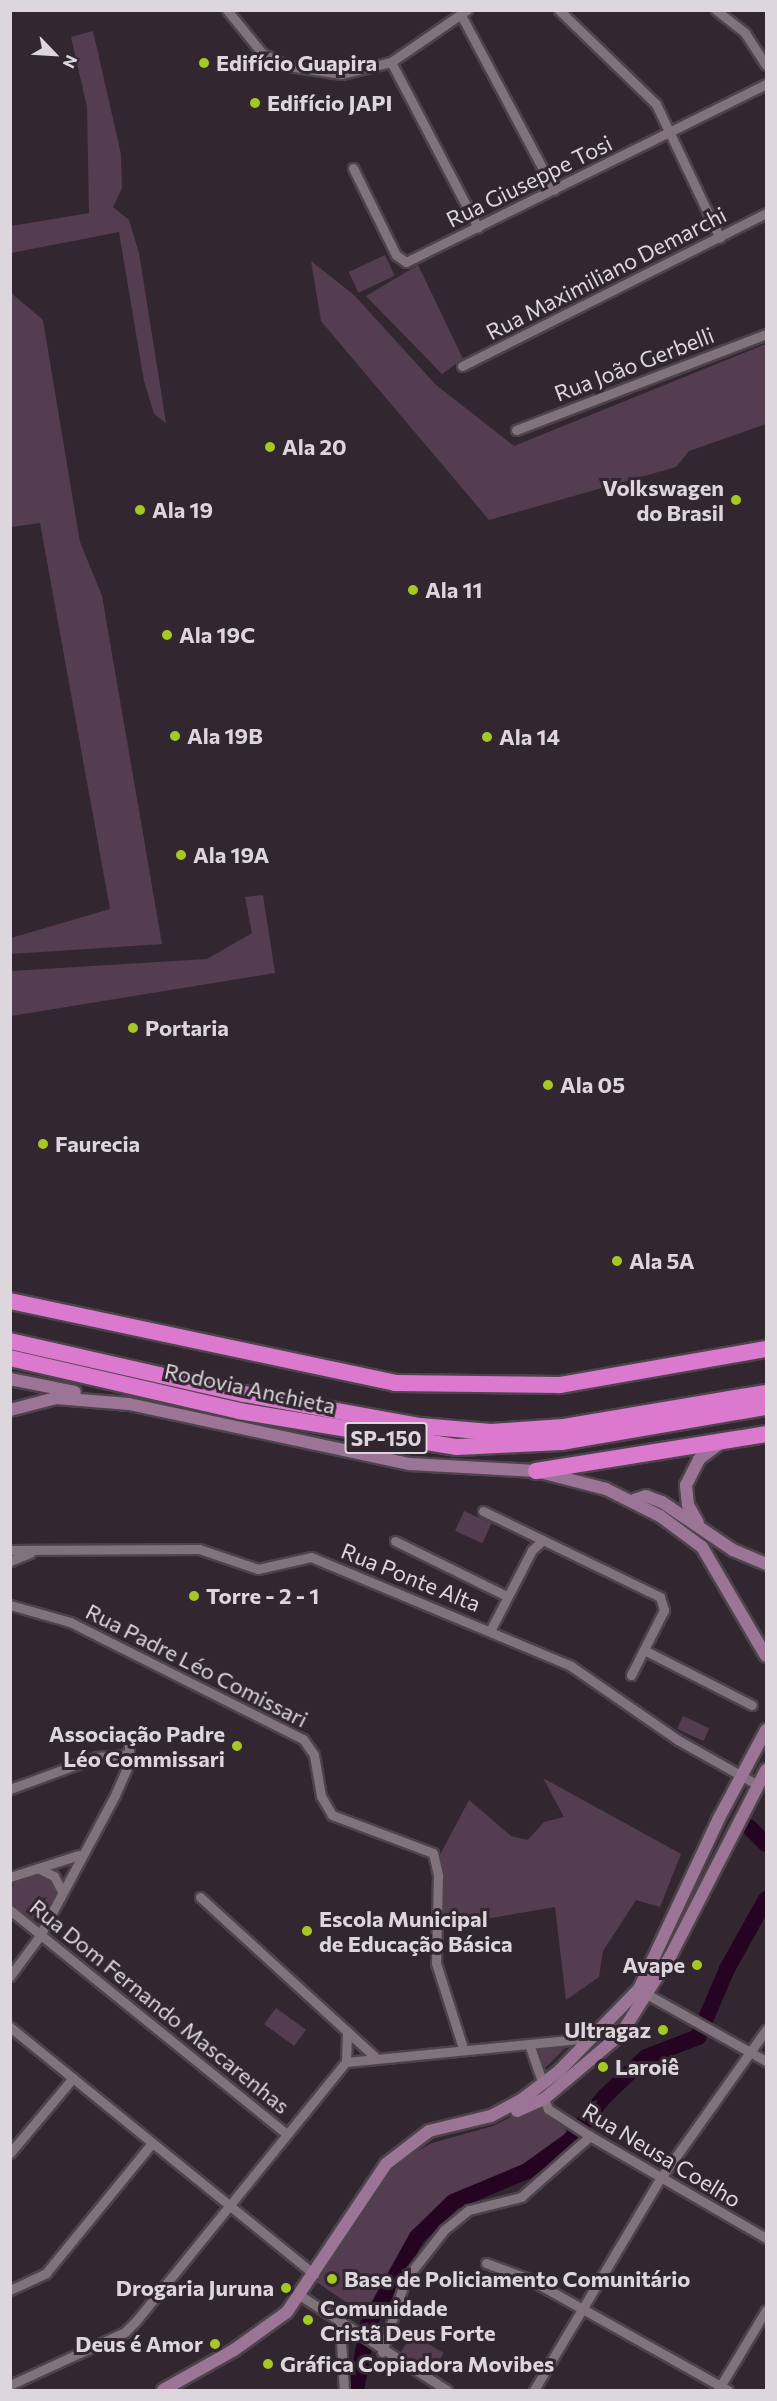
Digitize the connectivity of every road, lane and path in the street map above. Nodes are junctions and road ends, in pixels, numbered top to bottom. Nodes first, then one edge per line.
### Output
1 (227, 10) edge
2 (559, 10) edge
3 (716, 10) edge
4 (464, 13) edge
5 (391, 62) junction
6 (766, 65) edge
7 (766, 84) edge
8 (669, 133) junction
9 (353, 168) dead end
10 (554, 190) junction
11 (766, 213) edge
12 (478, 228) junction
13 (720, 238) junction
14 (766, 334) edge
15 (462, 366) dead end
16 (516, 430) dead end
17 (10, 1299) edge
18 (10, 1341) edge
19 (766, 1349) edge
20 (10, 1358) edge
21 (10, 1379) edge
22 (766, 1393) edge
23 (129, 1404) junction
24 (766, 1407) edge
25 (10, 1410) edge
26 (766, 1434) edge
27 (721, 1443) junction
28 (536, 1471) junction
29 (634, 1500) junction
30 (483, 1511) dead end
31 (699, 1524) junction
32 (543, 1540) junction
33 (395, 1541) dead end
34 (10, 1550) edge
35 (733, 1550) junction
36 (32, 1552) junction
37 (10, 1561) edge
38 (766, 1564) edge
39 (718, 1569) junction
40 (507, 1596) junction
41 (10, 1605) edge
42 (490, 1631) junction
43 (644, 1650) junction
44 (766, 1656) edge
45 (632, 1675) dead end
46 (752, 1705) dead end
47 (766, 1730) edge
48 (766, 1770) edge
49 (740, 1776) junction
50 (758, 1785) junction
51 (10, 1788) edge
52 (80, 1855) junction
53 (38, 1868) junction
54 (12, 1878) edge
55 (62, 1892) junction
56 (200, 1897) dead end
57 (10, 1910) edge
58 (49, 1919) junction
59 (21, 1920) junction
60 (39, 1937) junction
61 (10, 1976) edge
62 (644, 1992) junction
63 (10, 2027) edge
64 (766, 2030) edge
65 (347, 2031) junction
66 (590, 2038) junction
67 (529, 2044) junction
68 (463, 2048) junction
69 (750, 2052) junction
70 (375, 2057) junction
71 (766, 2061) edge
72 (346, 2062) junction
73 (559, 2071) junction
74 (73, 2078) junction
75 (543, 2084) junction
76 (544, 2099) junction
77 (470, 2123) junction
78 (285, 2133) junction
79 (588, 2134) junction
80 (152, 2144) junction
81 (10, 2153) edge
82 (660, 2179) junction
83 (228, 2205) junction
84 (766, 2238) edge
85 (486, 2263) dead end
86 (314, 2274) junction
87 (10, 2290) edge
88 (302, 2296) junction
89 (584, 2310) junction
90 (766, 2310) edge
91 (340, 2325) junction
92 (382, 2352) junction
93 (10, 2385) edge
94 (433, 2387) edge
95 (345, 2388) edge
96 (723, 2389) edge
97 (163, 2391) edge
98 (335, 2391) edge
99 (447, 2391) edge
100 (534, 2391) edge

1 - 5 street
2 - 8 street
3 - 6 street
4 - 5 street
4 - 10 street
5 - 12 street
7 - 8 street, Rua Giuseppe Tosi
8 - 10 street, Rua Giuseppe Tosi
8 - 13 street
9 - 12 street, Rua Giuseppe Tosi
10 - 12 street, Rua Giuseppe Tosi
11 - 13 street, Rua Maximiliano Demarchi
13 - 15 street, Rua Maximiliano Demarchi
14 - 16 street, Rua João Gerbelli
17 - 19 highway, Rodovia Anchieta
18 - 22 highway, Rodovia Anchieta / SP-150
20 - 24 highway, Rodovia Anchieta / SP-150
21 - 23 main road
23 - 25 main road
23 - 28 main road
26 - 27 highway
27 - 28 highway
27 - 31 main road
28 - 29 main road
29 - 31 main road
29 - 39 main road
30 - 32 street
31 - 35 main road
32 - 40 street
32 - 43 street
33 - 40 street
34 - 36 street, Rua Ponte Alta
35 - 38 main road
35 - 39 main road
36 - 37 street, Rua Ponte Alta
36 - 42 street, Rua Ponte Alta
39 - 44 main road
40 - 42 street
41 - 68 street, Rua Padre Léo Comissari
42 - 49 street, Rua Ponte Alta
43 - 45 street
43 - 46 street
47 - 49 main road
48 - 50 main road
49 - 50 street, Rua Ponte Alta
49 - 62 main road
50 - 62 main road
51 - 52 street
52 - 53 street
52 - 55 street
53 - 54 street
53 - 55 street
55 - 58 street
56 - 65 street
57 - 59 street, Rua Dom Fernando Mascarenhas
58 - 59 street
58 - 60 street
59 - 60 street, Rua Dom Fernando Mascarenhas
60 - 61 street
60 - 78 street, Rua Dom Fernando Mascarenhas
62 - 66 main road
62 - 69 street
62 - 76 main road
63 - 74 street
64 - 69 street
65 - 70 street
65 - 72 street
66 - 67 street
66 - 73 main road
67 - 68 street
67 - 75 street
68 - 70 street
69 - 71 street
69 - 82 street
70 - 72 street
72 - 78 street
73 - 75 main road
73 - 76 main road
74 - 80 street
74 - 81 street
75 - 77 main road
76 - 77 main road
76 - 79 street, Rua Neusa Coelho
77 - 86 main road
78 - 83 street
79 - 82 street, Rua Neusa Coelho
79 - 92 street
80 - 83 street
80 - 87 street
82 - 84 street, Rua Neusa Coelho
82 - 89 street
83 - 86 street
83 - 93 street
85 - 89 street
86 - 88 main road
88 - 91 street
88 - 97 main road
89 - 96 street
89 - 100 street
90 - 96 street
91 - 92 street
91 - 95 street
92 - 94 street
94 - 99 street
95 - 98 street

